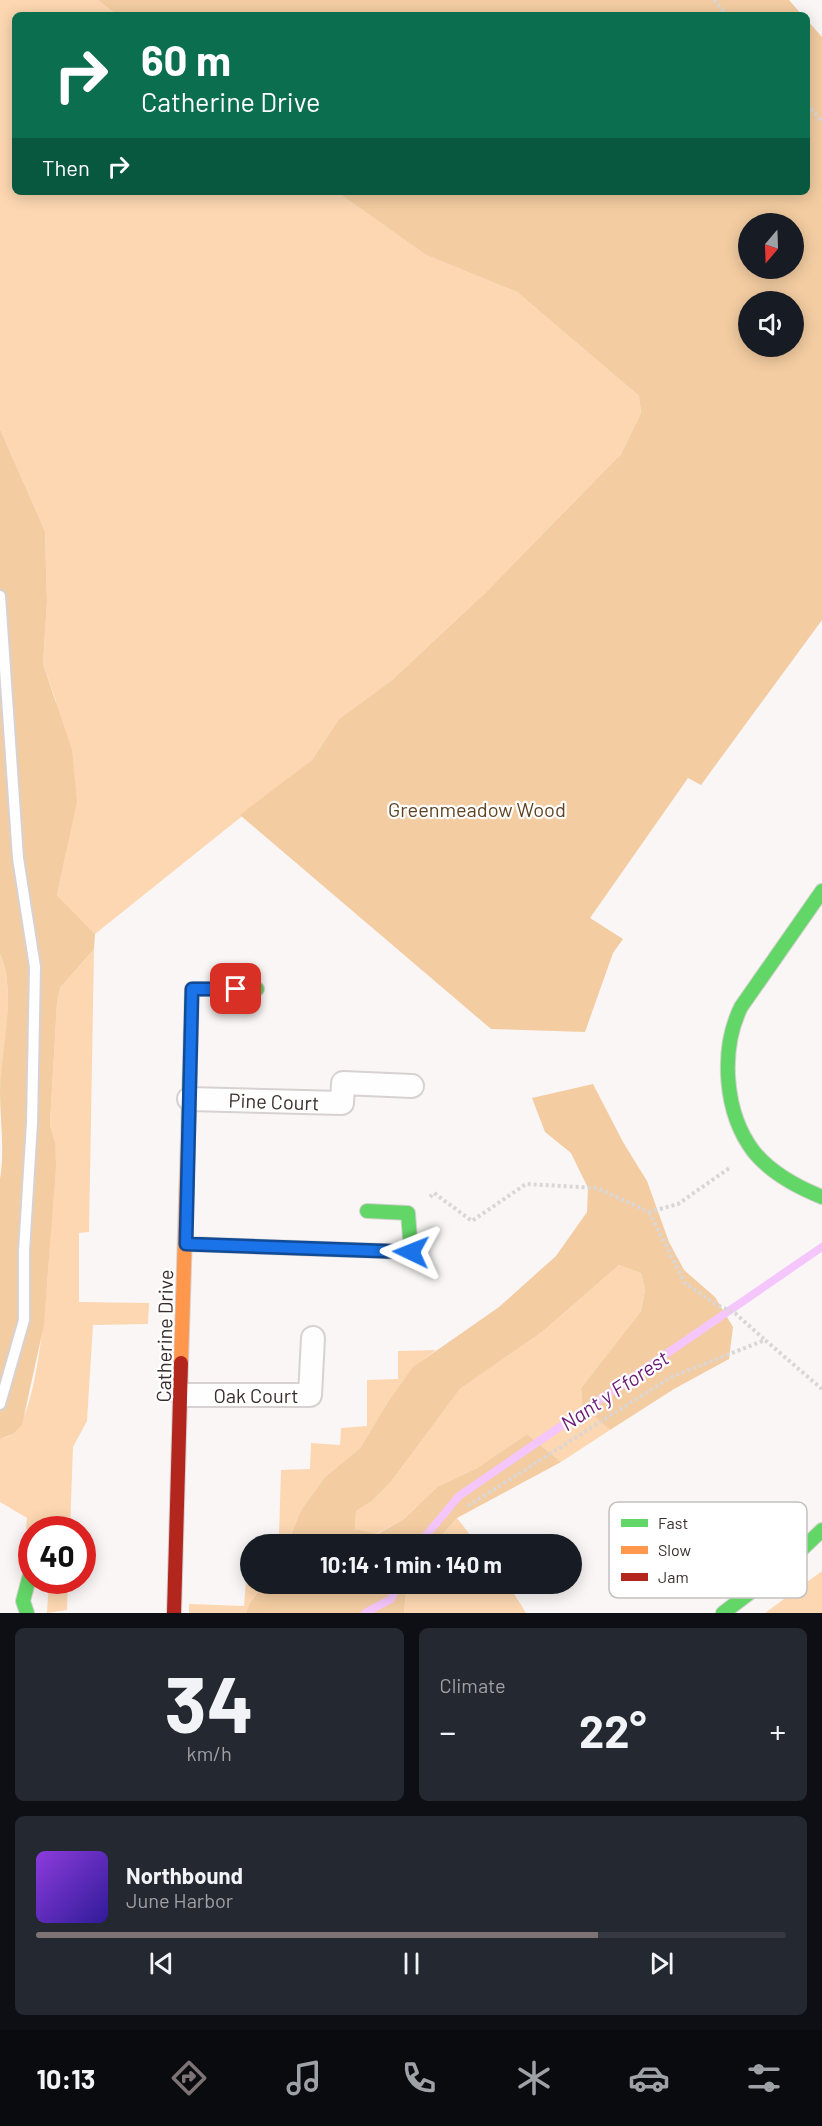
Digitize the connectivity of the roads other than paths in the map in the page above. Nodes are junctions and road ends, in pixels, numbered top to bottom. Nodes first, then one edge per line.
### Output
1 (0, 596) edge
2 (822, 891) edge
3 (257, 990) dead end
4 (412, 1086) dead end
5 (189, 1099) junction
6 (822, 1197) edge
7 (367, 1211) dead end
8 (186, 1244) junction
9 (313, 1338) dead end
10 (182, 1395) junction
11 (0, 1404) edge
12 (822, 1530) edge
13 (807, 1545) edge
14 (25, 1594) edge
15 (743, 1598) edge
16 (27, 1613) edge
17 (174, 1613) edge
18 (723, 1613) edge

1 - 11 lane
2 - 6 street
3 - 5 street, Catherine Drive
4 - 5 street, Pine Court
5 - 8 street, Catherine Drive
7 - 8 street
8 - 10 street, Catherine Drive
9 - 10 street, Oak Court
10 - 17 street, Catherine Drive
12 - 13 street
14 - 16 street
15 - 18 street

